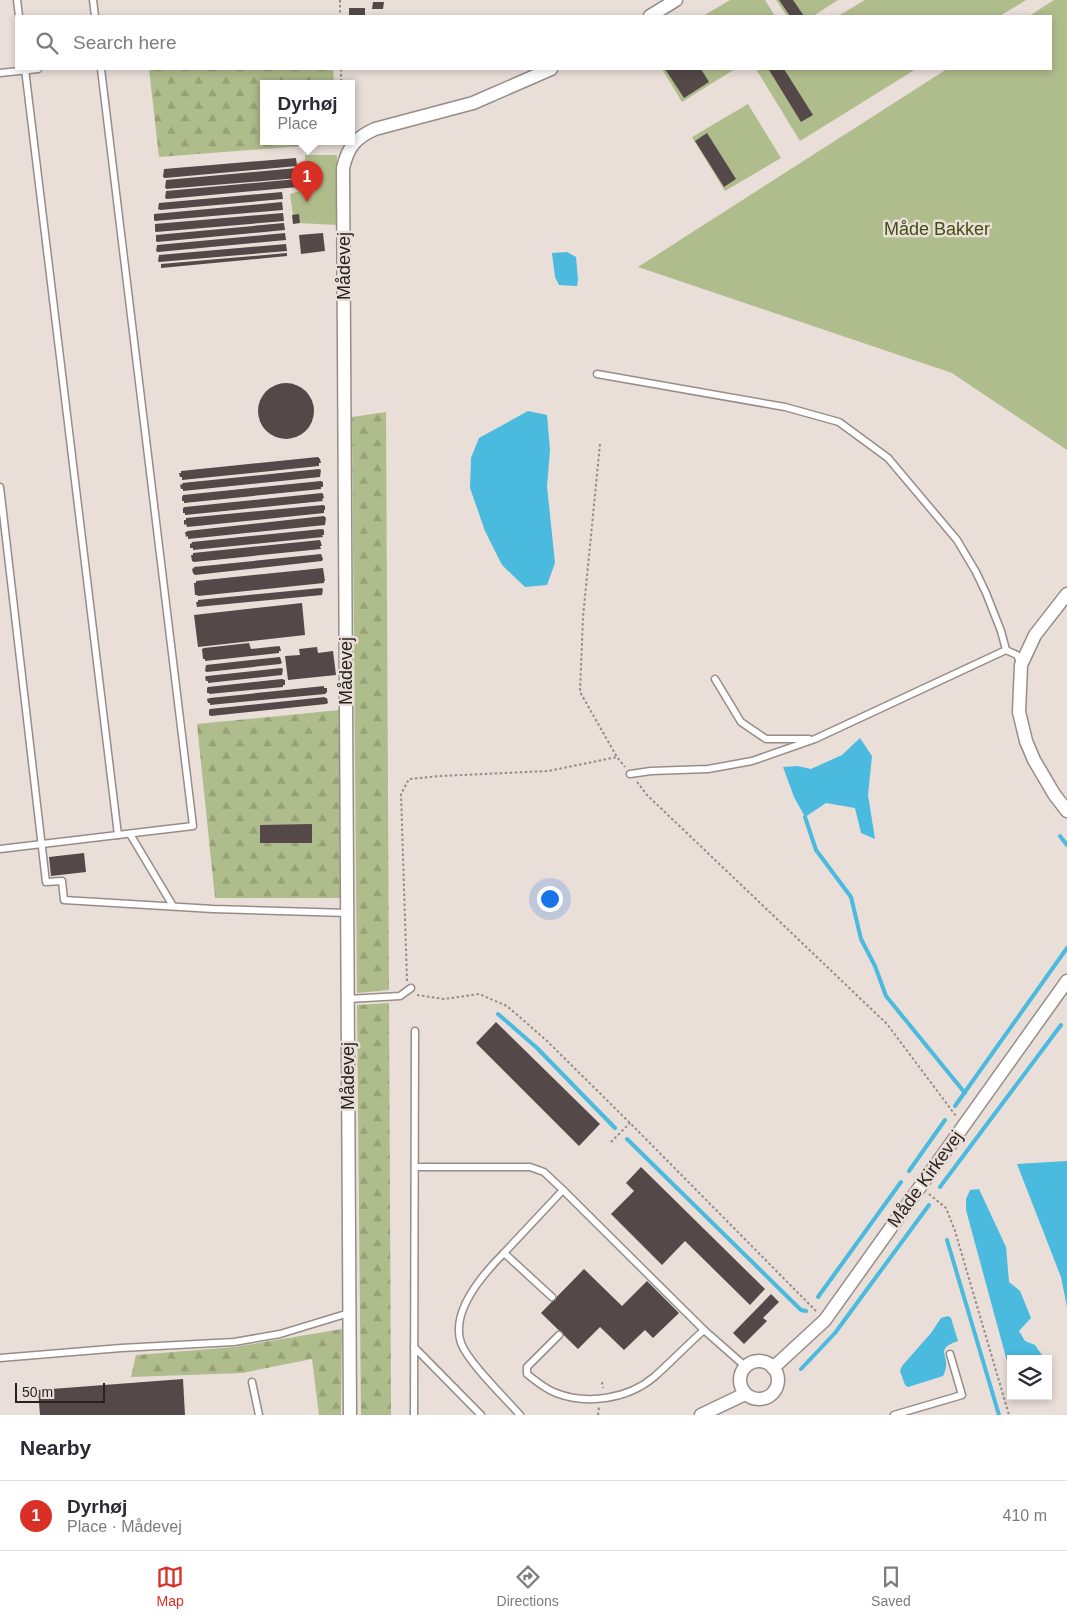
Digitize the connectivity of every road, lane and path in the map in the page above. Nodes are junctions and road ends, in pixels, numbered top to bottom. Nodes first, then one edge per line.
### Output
1 (17, 0) edge
2 (93, 0) edge
3 (340, 0) edge
4 (676, 0) edge
5 (19, 15) edge
6 (95, 15) edge
7 (340, 15) edge
8 (652, 15) edge
9 (19, 70) edge
10 (25, 70) edge
11 (101, 70) edge
12 (549, 70) edge
13 (0, 73) edge
14 (355, 142) edge
15 (352, 145) edge
16 (597, 374) dead end
17 (600, 444) dead end
18 (0, 487) edge
19 (1067, 594) edge
20 (1006, 650) junction
21 (1021, 665) junction
22 (715, 679) dead end
23 (815, 738) junction
24 (617, 757) junction
25 (630, 774) junction
26 (1067, 811) edge
27 (130, 834) junction
28 (118, 835) junction
29 (43, 844) junction
30 (0, 850) edge
31 (173, 906) junction
32 (348, 913) junction
33 (1067, 981) edge
34 (411, 988) junction
35 (348, 999) junction
36 (415, 1031) dead end
37 (630, 1123) junction
38 (964, 1125) junction
39 (610, 1142) dead end
40 (414, 1167) junction
41 (920, 1186) junction
42 (563, 1190) junction
43 (504, 1253) junction
44 (552, 1297) dead end
45 (349, 1313) junction
46 (825, 1320) junction
47 (704, 1330) junction
48 (559, 1335) dead end
49 (414, 1347) junction
50 (950, 1354) dead end
51 (0, 1358) edge
52 (746, 1367) junction
53 (773, 1368) junction
54 (252, 1382) dead end
55 (602, 1382) dead end
56 (603, 1392) dead end
57 (745, 1394) junction
58 (598, 1408) dead end
59 (259, 1415) edge
60 (350, 1415) edge
61 (414, 1415) edge
62 (481, 1415) edge
63 (520, 1415) edge
64 (598, 1415) edge
65 (701, 1415) edge
66 (897, 1415) edge
67 (1009, 1415) edge

1 - 5 lane
2 - 6 lane
3 - 7 path
4 - 8 street
9 - 13 lane
10 - 28 lane
11 - 27 lane
12 - 14 street, Mådevej
15 - 32 street, Mådevej
16 - 20 lane
17 - 24 path
18 - 29 lane
19 - 21 street
20 - 21 lane
20 - 23 lane
21 - 26 street
22 - 23 lane
23 - 25 lane
24 - 25 path
24 - 34 path
25 - 38 path
27 - 28 lane
27 - 31 lane
28 - 29 lane
29 - 30 lane
29 - 31 lane
31 - 32 lane
32 - 35 street, Mådevej
33 - 38 street, Måde Kirkevej
34 - 35 lane
34 - 37 path
35 - 45 street, Mådevej
36 - 40 lane
37 - 39 path
37 - 46 path
38 - 41 street, Måde Kirkevej
40 - 42 lane
40 - 49 lane
41 - 46 street, Måde Kirkevej
41 - 67 path
42 - 43 lane
42 - 47 lane
43 - 44 lane
43 - 63 lane
45 - 51 lane
45 - 60 street, Mådevej
46 - 53 street, Måde Kirkevej
47 - 48 lane
47 - 52 lane
49 - 61 lane
49 - 62 lane
50 - 66 lane
52 - 53 street
52 - 57 street
53 - 57 street
54 - 59 lane
55 - 56 path
57 - 65 street
58 - 64 path

